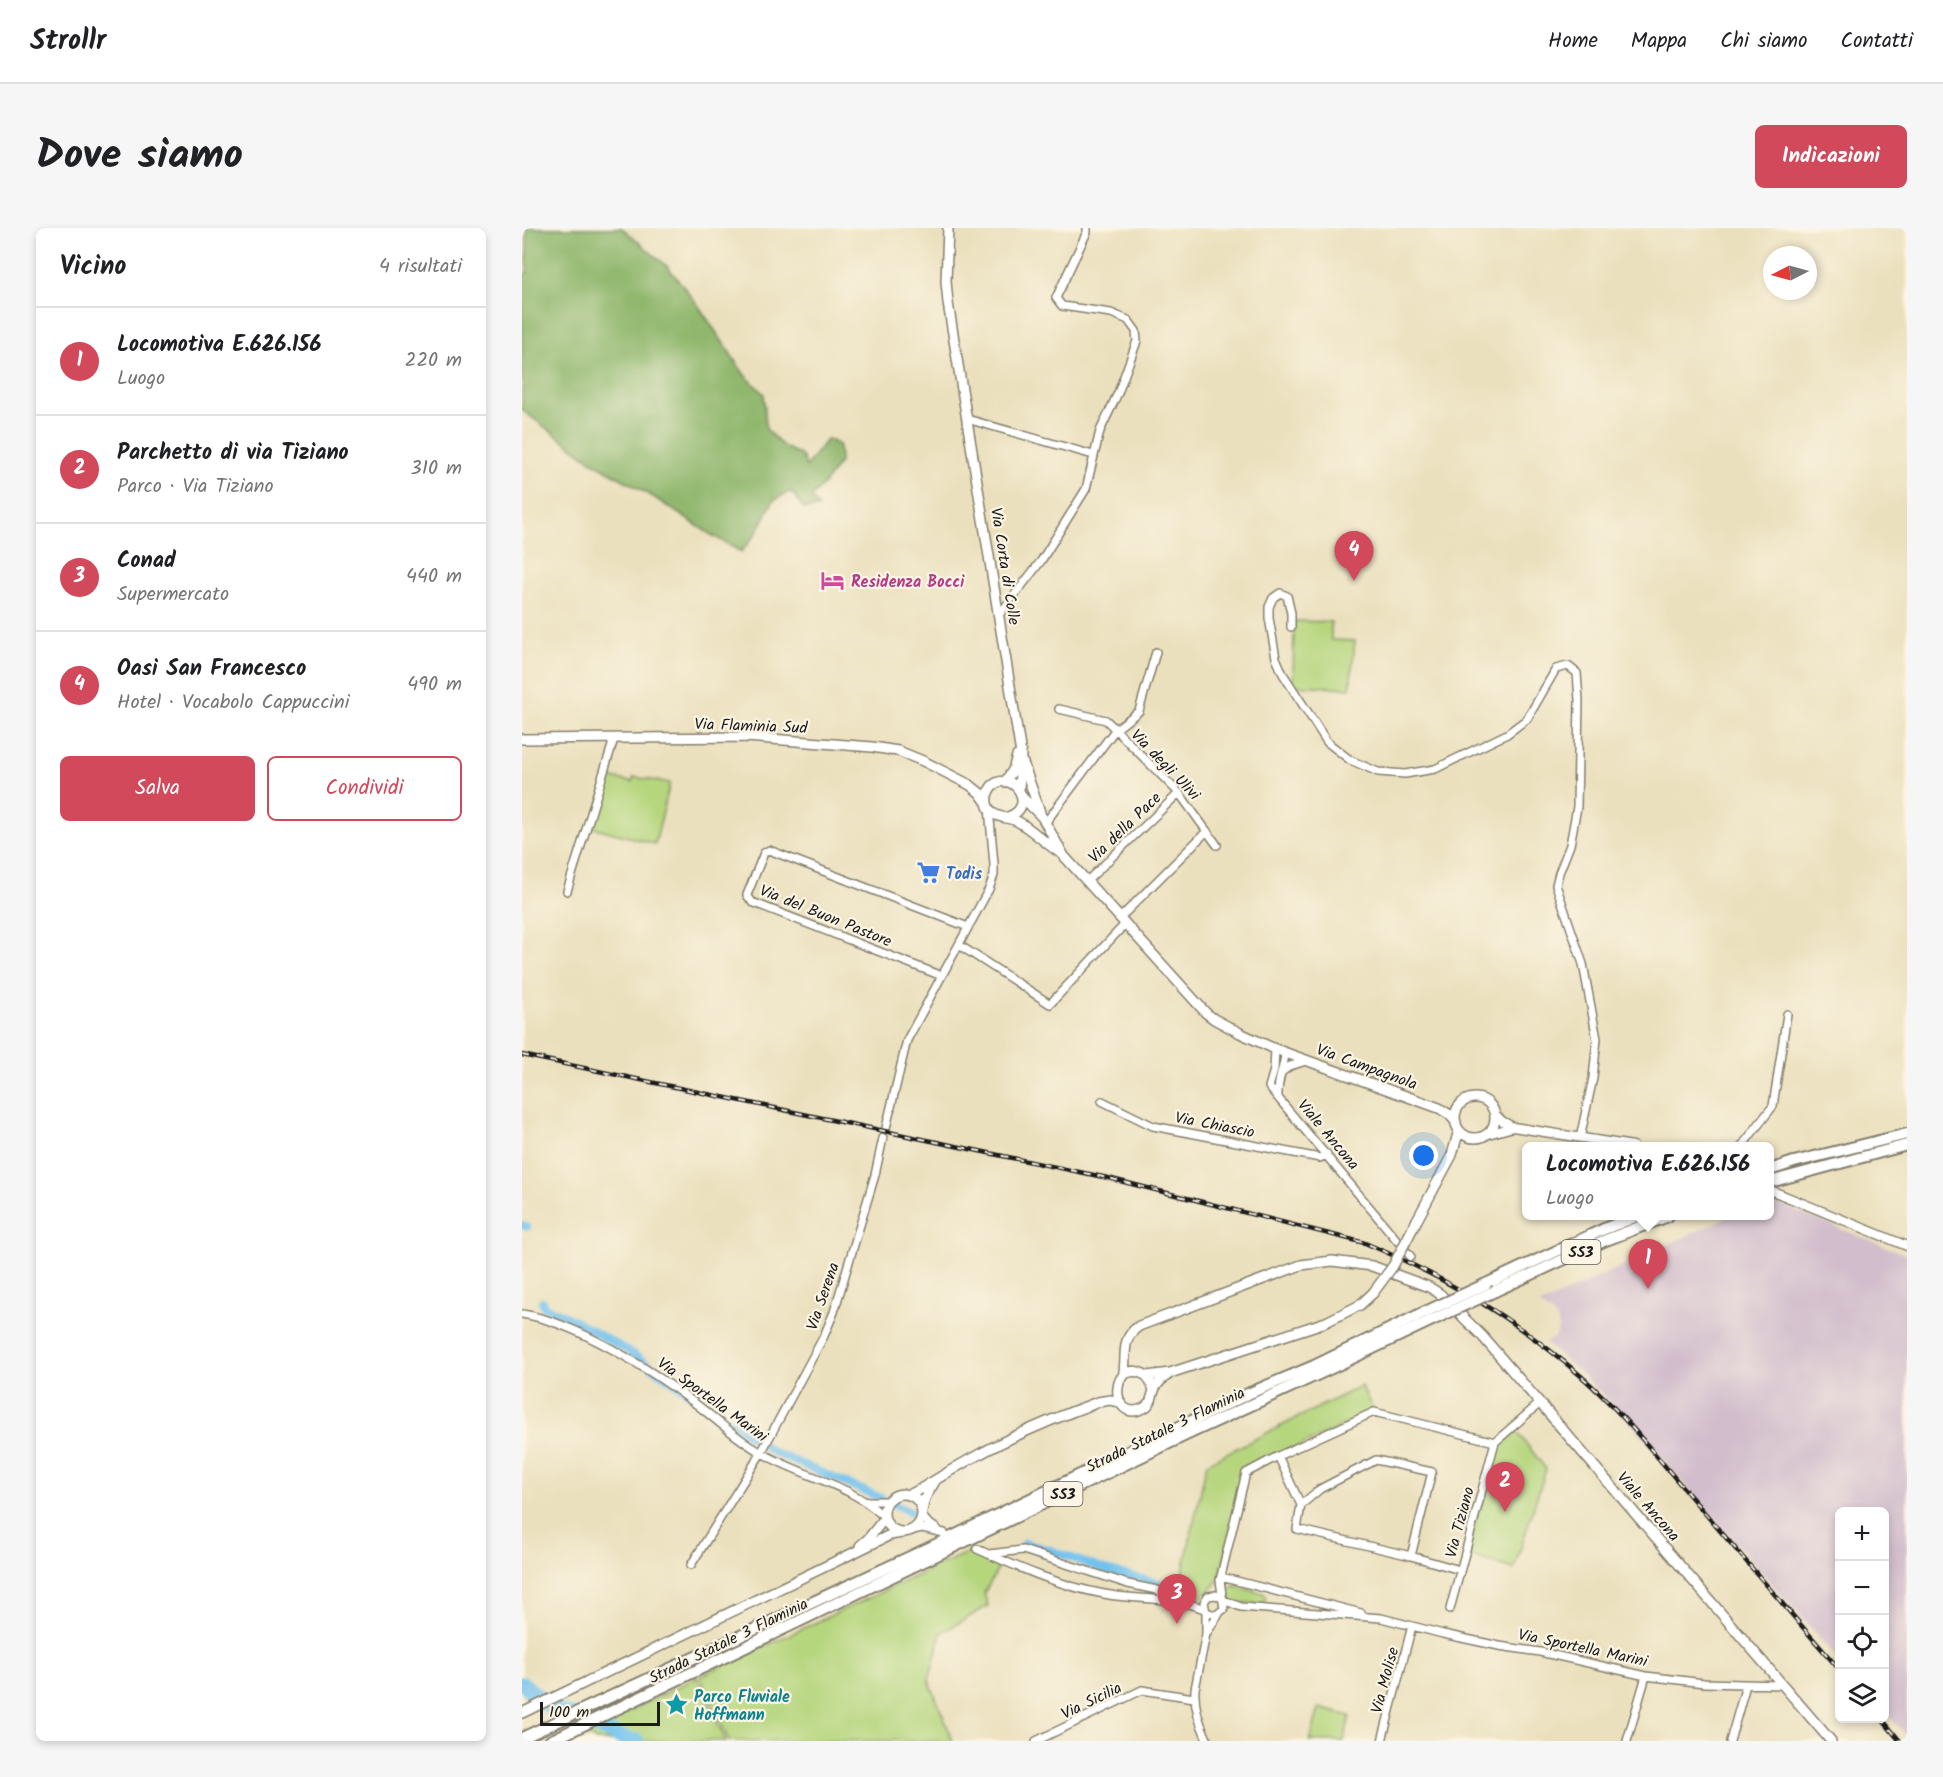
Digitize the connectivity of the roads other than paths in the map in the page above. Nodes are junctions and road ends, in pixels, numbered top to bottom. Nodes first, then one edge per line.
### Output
1 (948, 228) edge
2 (1088, 228) edge
3 (967, 419) junction
4 (1093, 455) junction
5 (999, 615) junction
6 (1291, 627) dead end
7 (1156, 652) dead end
8 (1059, 709) dead end
9 (1115, 730) junction
10 (522, 739) edge
11 (614, 739) junction
12 (1020, 749) junction
13 (1005, 782) junction
14 (970, 785) junction
15 (993, 786) junction
16 (1179, 793) junction
17 (1021, 794) junction
18 (988, 805) junction
19 (1006, 817) junction
20 (1046, 823) junction
21 (1206, 831) junction
22 (990, 835) junction
23 (1040, 838) junction
24 (1217, 845) dead end
25 (1064, 856) junction
26 (1087, 881) junction
27 (567, 891) dead end
28 (1124, 920) junction
29 (968, 927) junction
30 (959, 945) junction
31 (942, 975) junction
32 (1787, 1014) dead end
33 (1280, 1051) junction
34 (1308, 1061) junction
35 (1282, 1072) junction
36 (1278, 1097) junction
37 (1102, 1101) dead end
38 (1458, 1107) junction
39 (1438, 1108) junction
40 (1494, 1113) junction
41 (1457, 1126) junction
42 (1513, 1126) junction
43 (1907, 1127) edge
44 (886, 1128) dead end
45 (1488, 1134) junction
46 (1907, 1134) edge
47 (883, 1138) dead end
48 (1470, 1138) junction
49 (1580, 1138) junction
50 (1606, 1142) edge
51 (1745, 1142) edge
52 (1907, 1145) edge
53 (1907, 1152) edge
54 (1327, 1155) junction
55 (1452, 1155) junction
56 (1794, 1162) junction
57 (1774, 1169) edge
58 (1810, 1170) junction
59 (1774, 1184) edge
60 (1774, 1188) edge
61 (1627, 1220) edge
62 (1656, 1220) edge
63 (1907, 1246) edge
64 (1411, 1257) dead end
65 (1490, 1288) junction
66 (522, 1314) edge
67 (1427, 1317) junction
68 (1125, 1357) junction
69 (1170, 1373) junction
70 (1144, 1374) junction
71 (1123, 1377) junction
72 (1117, 1386) junction
73 (1154, 1389) junction
74 (1098, 1402) junction
75 (1120, 1402) junction
76 (1540, 1404) junction
77 (1495, 1442) junction
78 (761, 1453) junction
79 (1278, 1456) junction
80 (939, 1476) junction
81 (909, 1495) junction
82 (866, 1501) junction
83 (888, 1501) junction
84 (1301, 1506) junction
85 (922, 1513) junction
86 (884, 1517) junction
87 (913, 1530) junction
88 (902, 1533) junction
89 (977, 1549) dead end
90 (851, 1554) junction
91 (989, 1554) junction
92 (1411, 1556) junction
93 (691, 1565) dead end
94 (1460, 1570) junction
95 (1221, 1578) junction
96 (1208, 1597) junction
97 (1222, 1599) junction
98 (1172, 1602) junction
99 (1188, 1604) junction
100 (1241, 1607) junction
101 (1450, 1609) dead end
102 (1205, 1610) junction
103 (1221, 1613) junction
104 (1381, 1618) junction
105 (1412, 1626) junction
106 (1206, 1634) junction
107 (1646, 1676) junction
108 (1746, 1685) junction
109 (1783, 1685) junction
110 (1194, 1698) junction
111 (522, 1713) edge
112 (524, 1737) edge
113 (550, 1741) edge
114 (1036, 1741) edge
115 (1208, 1741) edge
116 (1382, 1741) edge
117 (1627, 1741) edge
118 (1730, 1741) edge
119 (1832, 1741) edge

1 - 3 main road, Via Corta di Colle
2 - 4 street
3 - 4 street
3 - 5 main road, Via Corta di Colle
4 - 5 street
5 - 12 main road, Via Corta di Colle
6 - 49 street
7 - 9 street, Via degli Ulivi
8 - 9 street, Via degli Ulivi
9 - 16 street, Via degli Ulivi
9 - 20 street, Via degli Ulivi
10 - 11 main road, Via Flaminia Sud
11 - 14 main road, Via Flaminia Sud
11 - 27 street
12 - 13 main road, Via Corta di Colle
12 - 17 main road, Via Corta di Colle
12 - 20 main road
13 - 15 main road, Via Flaminia Sud
13 - 17 main road
14 - 15 main road, Via Flaminia Sud
14 - 18 main road, Via Flaminia Sud
15 - 18 main road
16 - 21 street, Via degli Ulivi
16 - 26 street, Via della Pace
17 - 19 main road
17 - 20 main road
18 - 19 main road, Via Flaminia Sud
18 - 22 street
19 - 22 street
19 - 23 main road
20 - 23 street
20 - 25 main road
21 - 24 street, Via degli Ulivi
21 - 28 street
22 - 29 street
23 - 25 main road
25 - 26 main road
26 - 28 main road
28 - 30 street
28 - 33 main road, Via Campagnola
29 - 30 street
29 - 31 street, Via del Buon Pastore
30 - 31 street
31 - 44 street
32 - 51 street
33 - 34 main road, Via Campagnola
33 - 35 street
33 - 36 street, Viale Ancona
34 - 35 street
34 - 39 main road, Via Campagnola
35 - 36 street
36 - 54 street, Viale Ancona
37 - 54 street, Via Chiascio
38 - 39 main road, Via Campagnola
38 - 40 main road, Via Campagnola
38 - 41 main road
39 - 41 main road, Via Campagnola
40 - 42 street, Via Campagnola
40 - 45 main road
41 - 48 main road, Via Campagnola
41 - 55 main road
42 - 45 street, Via Campagnola
42 - 49 street, Via Campagnola
43 - 56 highway
45 - 48 main road, Via Campagnola
46 - 56 highway
47 - 78 street, Via Serena
48 - 55 main road
49 - 50 street, Via Campagnola
52 - 58 highway
53 - 58 highway
54 - 64 street, Viale Ancona
55 - 69 main road, bridge
56 - 57 highway
58 - 59 highway
60 - 63 street
61 - 65 highway, Strada Statale 3 Flaminia / SS3
62 - 65 highway, Strada Statale 3 Flaminia / SS3
65 - 67 highway, Strada Statale 3 Flaminia / SS3, bridge
66 - 78 street, Via Sportella Marini
67 - 112 highway, Strada Statale 3 Flaminia / SS3
67 - 113 highway, Strada Statale 3 Flaminia / SS3
68 - 70 main road
68 - 71 main road, Viale Ancona
68 - 76 main road, Viale Ancona
69 - 70 main road
69 - 73 main road
70 - 71 main road
70 - 73 main road
71 - 72 main road
72 - 74 main road
72 - 75 main road
73 - 75 main road
74 - 75 main road
74 - 80 main road
76 - 77 street
76 - 109 main road, Viale Ancona
77 - 79 street
77 - 94 street, Via Tiziano
78 - 82 street, Via Sportella Marini
78 - 93 street, Via Serena
79 - 84 street
79 - 95 street
80 - 81 main road
80 - 85 main road
81 - 83 main road
81 - 85 main road
82 - 83 street
82 - 86 street, Via Sportella Marini
83 - 86 main road
84 - 92 street
84 - 92 street
85 - 87 main road
85 - 87 street
86 - 88 main road, Via Sportella Marini
86 - 90 main road
87 - 88 main road
88 - 90 main road
89 - 91 street, Via Sportella Marini
90 - 111 main road
91 - 98 street, Via Sportella Marini
91 - 98 street
92 - 94 street
94 - 101 street, Via Tiziano
95 - 96 street
95 - 97 street
95 - 104 street, Via Sportella Marini
96 - 97 street, Via Sportella Marini
96 - 99 street, Via Sportella Marini
96 - 102 street
97 - 100 street, Via Sportella Marini
97 - 103 street
98 - 99 street, Via Sportella Marini
99 - 102 street, Via Sportella Marini
100 - 103 street, Via Sportella Marini
100 - 104 street, Via Sportella Marini
102 - 103 street, Via Sportella Marini
102 - 106 street
103 - 106 street
104 - 105 street, Via Sportella Marini
105 - 107 street, Via Sportella Marini
105 - 116 street, Via Molise
106 - 110 street
107 - 108 street, Via Sportella Marini
107 - 117 street
108 - 109 street, Via Sportella Marini
108 - 118 street
109 - 119 main road, Viale Ancona
110 - 114 street, Via Sicilia
110 - 115 street

